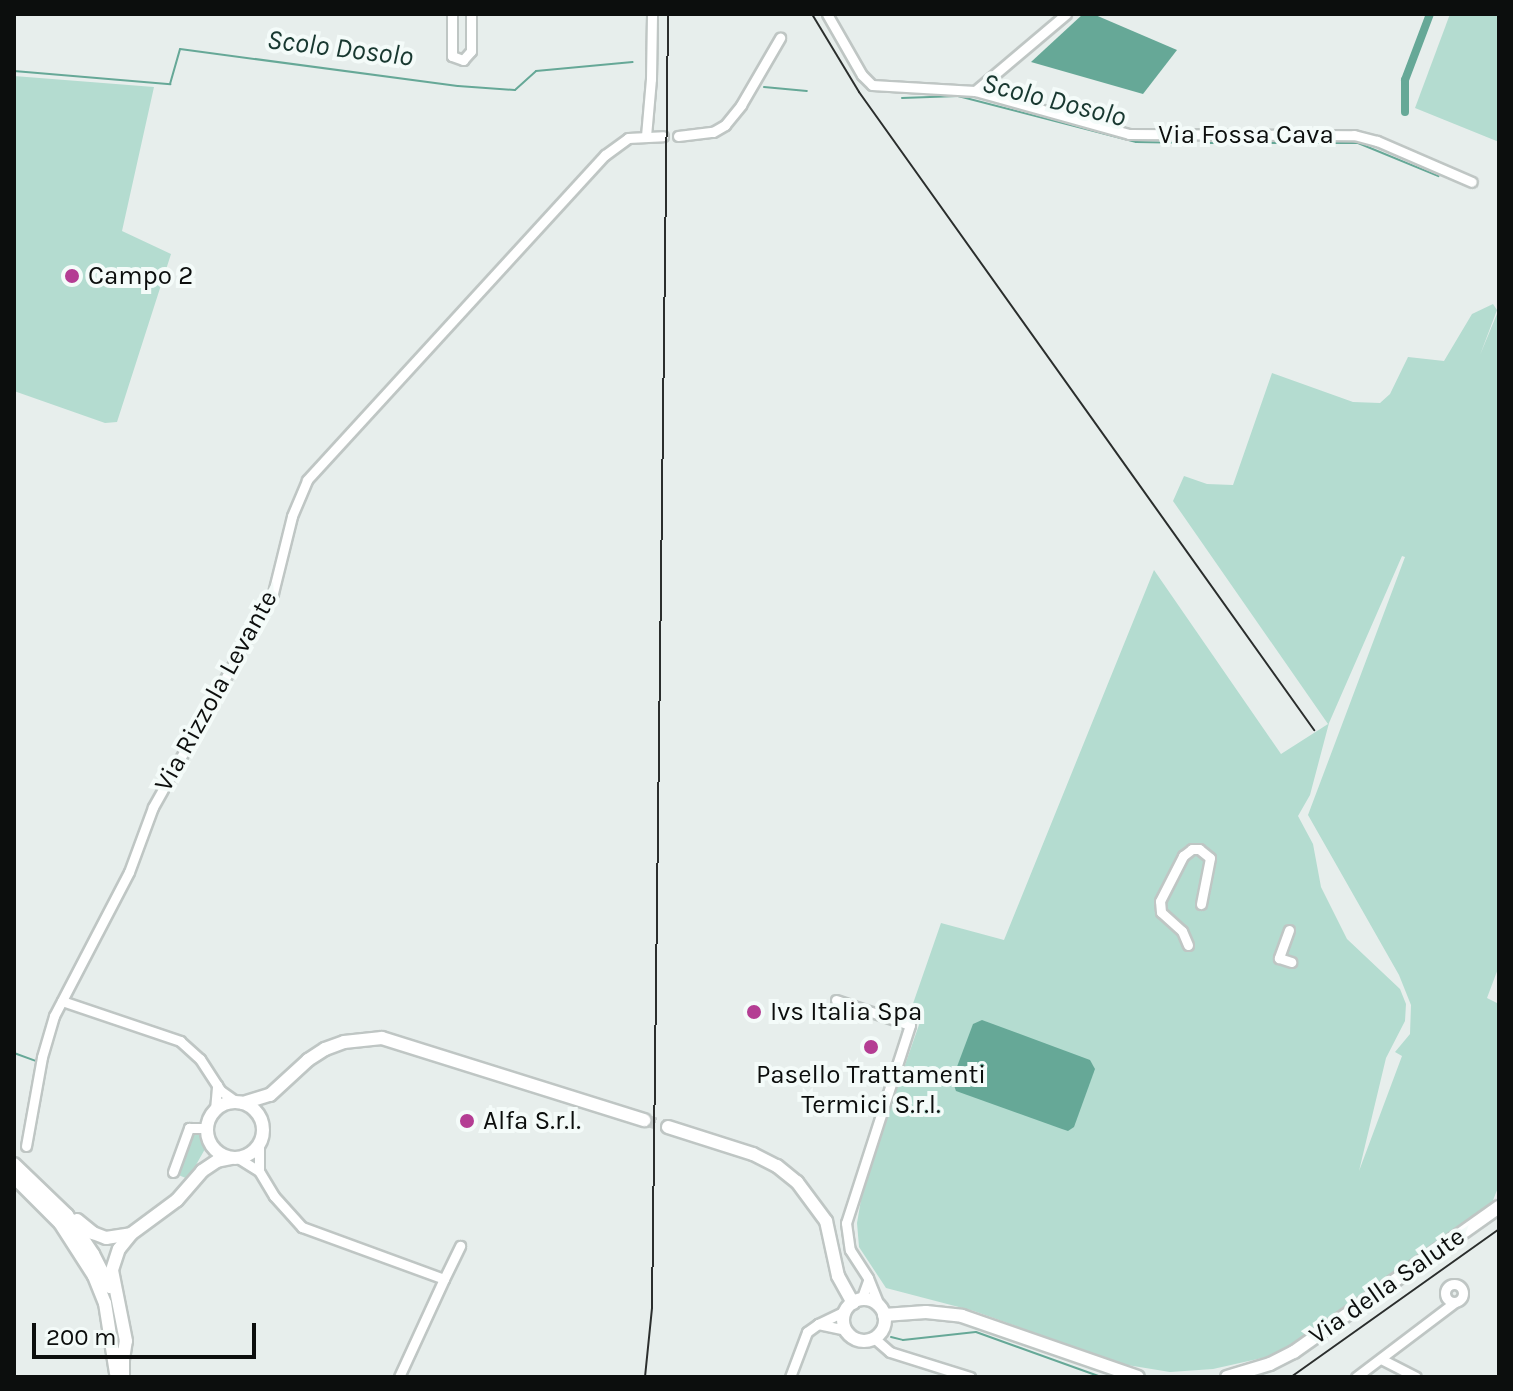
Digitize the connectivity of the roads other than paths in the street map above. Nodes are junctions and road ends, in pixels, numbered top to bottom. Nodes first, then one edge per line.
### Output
1 (452, 14) edge
2 (471, 14) edge
3 (652, 14) edge
4 (827, 14) edge
5 (1066, 14) edge
6 (780, 38) dead end
7 (975, 91) junction
8 (646, 136) junction
9 (663, 136) dead end
10 (678, 136) dead end
11 (1472, 182) dead end
12 (1201, 904) dead end
13 (1289, 930) dead end
14 (1188, 945) dead end
15 (1291, 962) dead end
16 (836, 1000) dead end
17 (62, 1001) junction
18 (217, 1085) junction
19 (270, 1095) junction
20 (240, 1103) junction
21 (215, 1110) junction
22 (644, 1120) tunnel mouth
23 (668, 1127) tunnel mouth
24 (263, 1128) junction
25 (208, 1134) junction
26 (259, 1145) junction
27 (26, 1146) dead end
28 (234, 1158) junction
29 (14, 1164) edge
30 (202, 1171) junction
31 (259, 1171) junction
32 (173, 1172) dead end
33 (14, 1177) edge
34 (36, 1184) junction
35 (1499, 1207) edge
36 (124, 1238) junction
37 (460, 1246) dead end
38 (89, 1256) junction
39 (868, 1278) junction
40 (444, 1279) junction
41 (1455, 1302) dead end
42 (853, 1305) junction
43 (882, 1312) junction
44 (818, 1324) junction
45 (846, 1330) junction
46 (874, 1338) junction
47 (123, 1359) junction
48 (1381, 1359) junction
49 (116, 1377) edge
50 (123, 1377) edge
51 (399, 1377) edge
52 (790, 1377) edge
53 (970, 1377) edge
54 (1138, 1377) edge
55 (1227, 1377) edge
56 (1356, 1377) edge
57 (1416, 1377) edge

1 - 2 street
3 - 8 street
4 - 7 street, Via Fossa Cava
5 - 7 street
6 - 10 street
7 - 11 street, Via Fossa Cava
8 - 9 street, Via Rizzola Levante
8 - 17 street, Via Rizzola Levante
12 - 14 street
13 - 15 street
16 - 39 street
17 - 18 street
17 - 27 street, Via Rizzola Levante
18 - 20 street
18 - 21 street
19 - 20 street
19 - 22 street
19 - 24 street
20 - 21 street
20 - 24 street
21 - 25 street
23 - 42 street
24 - 26 street
25 - 28 street
25 - 30 street
25 - 32 street
26 - 28 street
26 - 31 street
28 - 30 street
28 - 31 street
29 - 34 street
30 - 36 street
31 - 40 street
33 - 38 street
34 - 36 street
34 - 38 street
35 - 55 street, Via della Salute
36 - 38 street
36 - 47 street
37 - 40 street
38 - 47 street
38 - 49 street
39 - 42 street
39 - 43 street
40 - 51 street
41 - 48 street
42 - 43 street
42 - 44 street
42 - 45 street
43 - 46 street
43 - 54 street
44 - 45 street
44 - 52 street
45 - 46 street
46 - 53 street
47 - 50 street
48 - 56 street
48 - 57 street

